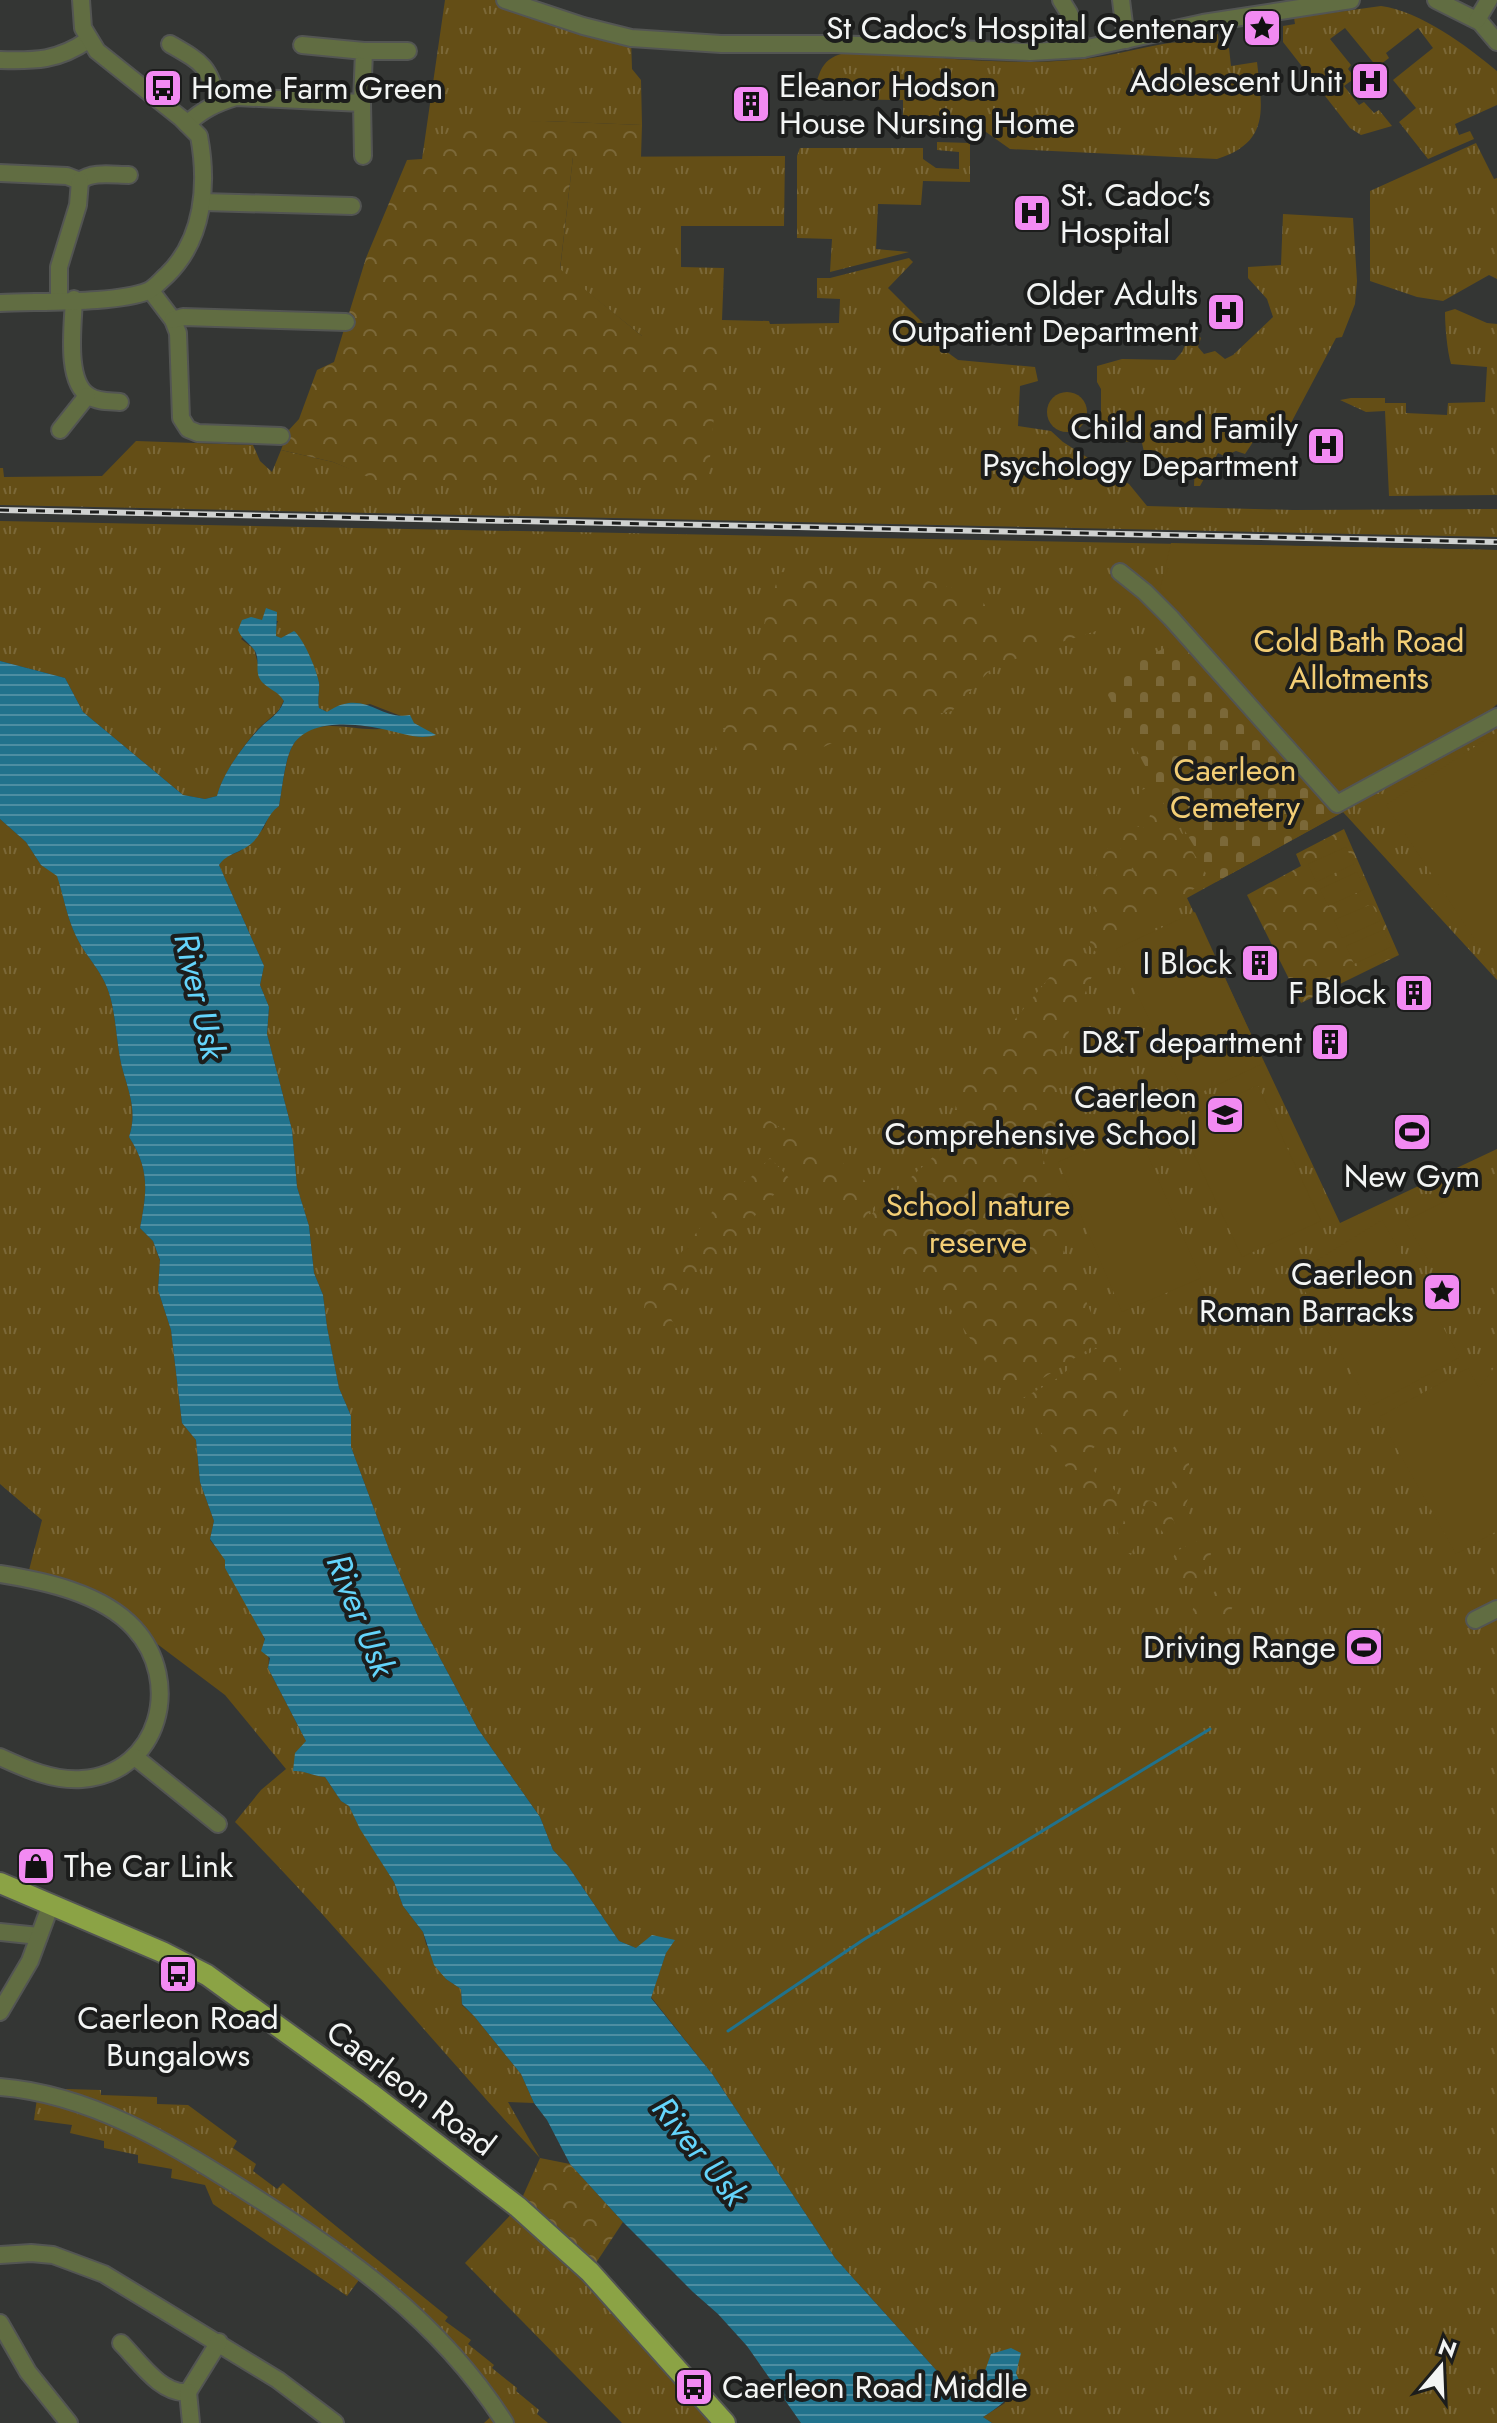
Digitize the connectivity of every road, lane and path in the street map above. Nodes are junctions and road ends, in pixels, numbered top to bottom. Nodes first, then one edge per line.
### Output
1 (81, 0) edge
2 (505, 0) edge
3 (1061, 0) edge
4 (1121, 0) edge
5 (1351, 0) edge
6 (1436, 0) edge
7 (1489, 0) edge
8 (1477, 20) junction
9 (88, 40) junction
10 (1126, 40) junction
11 (1497, 42) edge
12 (170, 44) dead end
13 (302, 45) dead end
14 (1083, 49) junction
15 (364, 51) junction
16 (408, 51) dead end
17 (0, 60) edge
18 (218, 102) junction
19 (362, 103) junction
20 (187, 124) junction
21 (363, 156) dead end
22 (0, 173) edge
23 (129, 175) dead end
24 (80, 181) junction
25 (203, 202) junction
26 (352, 206) dead end
27 (151, 291) junction
28 (66, 300) junction
29 (0, 303) edge
30 (173, 320) junction
31 (346, 322) dead end
32 (87, 396) junction
33 (120, 402) dead end
34 (60, 430) dead end
35 (281, 436) dead end
36 (1120, 572) dead end
37 (1497, 717) edge
38 (0, 1574) edge
39 (1497, 1609) edge
40 (1475, 1620) dead end
41 (0, 1757) edge
42 (135, 1757) junction
43 (218, 1824) dead end
44 (0, 1883) edge
45 (51, 1904) junction
46 (0, 1932) edge
47 (39, 1936) junction
48 (0, 2012) edge
49 (0, 2087) edge
50 (0, 2255) edge
51 (0, 2323) edge
52 (219, 2342) junction
53 (121, 2343) dead end
54 (188, 2392) junction
55 (501, 2417) edge
56 (69, 2423) edge
57 (191, 2423) edge
58 (335, 2423) edge
59 (484, 2423) edge
60 (725, 2423) edge

1 - 9 street
2 - 14 street
3 - 14 street
4 - 10 street
5 - 10 street
6 - 8 street
7 - 8 street
8 - 11 street
9 - 17 street
9 - 20 street
10 - 14 street
12 - 18 street
13 - 15 street
15 - 16 street
15 - 19 street
18 - 19 street
18 - 20 street
19 - 21 street
20 - 25 street
22 - 24 street
23 - 24 street
24 - 28 street
25 - 26 street
25 - 27 street
27 - 28 street
27 - 30 street
28 - 29 street
28 - 32 street
30 - 31 street
30 - 35 street
32 - 33 street
32 - 34 street
36 - 37 street
38 - 42 street
39 - 40 street
41 - 42 street
42 - 43 street
44 - 45 main road, Caerleon Road
45 - 47 street
45 - 60 main road, Caerleon Road
46 - 47 street
47 - 48 street
49 - 55 street
50 - 52 street
51 - 56 street
52 - 54 street
52 - 58 street
53 - 54 street
54 - 57 street
55 - 59 street

